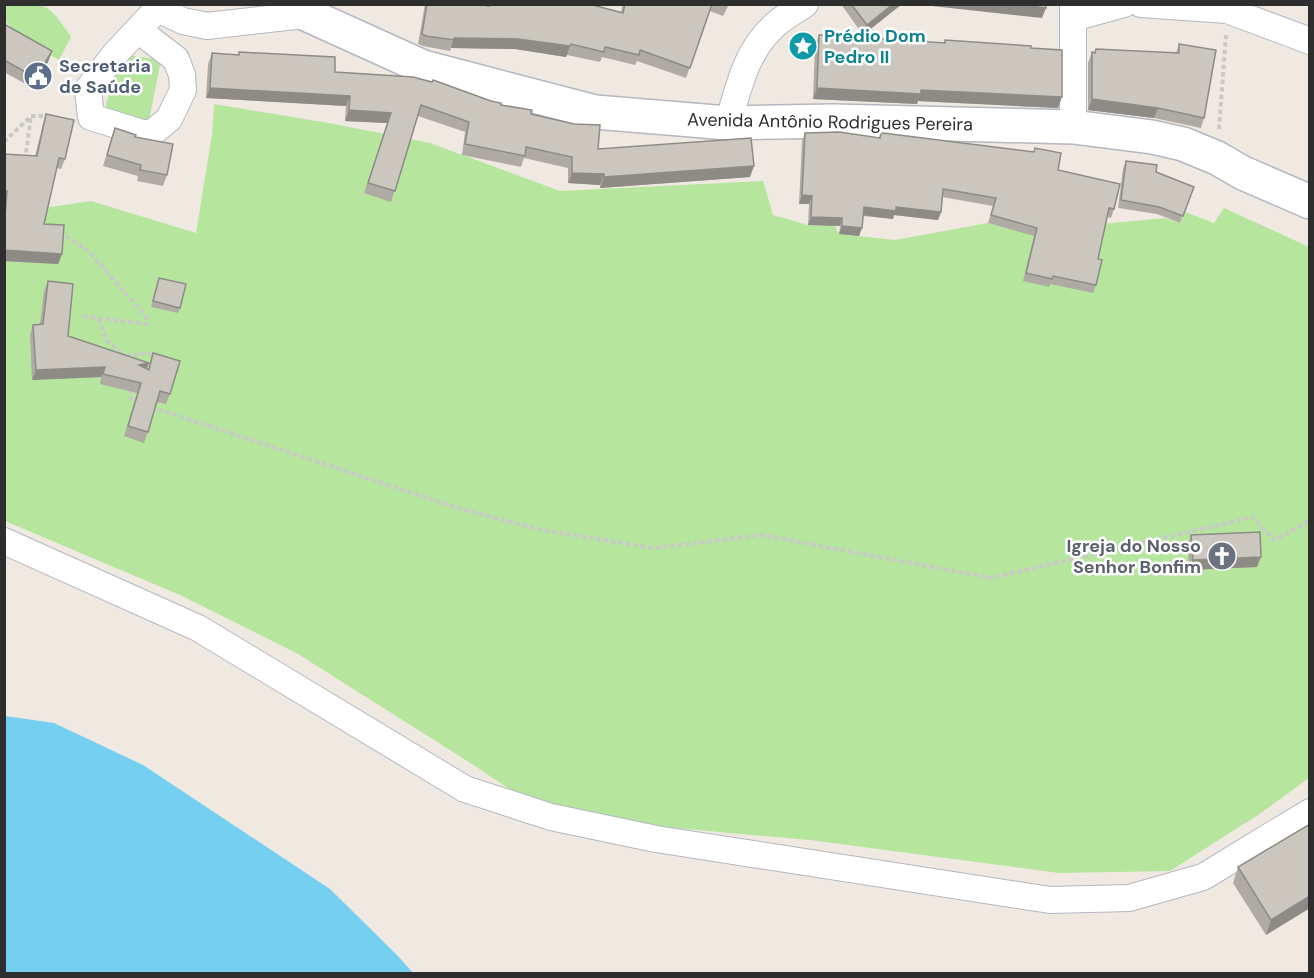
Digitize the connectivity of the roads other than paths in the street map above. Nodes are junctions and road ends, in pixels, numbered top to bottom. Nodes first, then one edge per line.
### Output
1 (805, 4) edge
2 (1124, 4) edge
3 (1141, 4) edge
4 (160, 7) edge
5 (294, 10) edge
6 (1073, 11) edge
7 (138, 30) junction
8 (1310, 41) edge
9 (728, 123) junction
10 (1073, 127) junction
11 (1310, 202) edge
12 (4, 541) edge
13 (1310, 812) edge

1 - 9 street
2 - 6 street
3 - 8 street
4 - 5 street
4 - 7 street
5 - 9 street, Avenida Antônio Rodrigues Pereira
6 - 10 street
7 - 7 street
9 - 10 street, Avenida Antônio Rodrigues Pereira
10 - 11 street, Avenida Antônio Rodrigues Pereira
12 - 13 street

